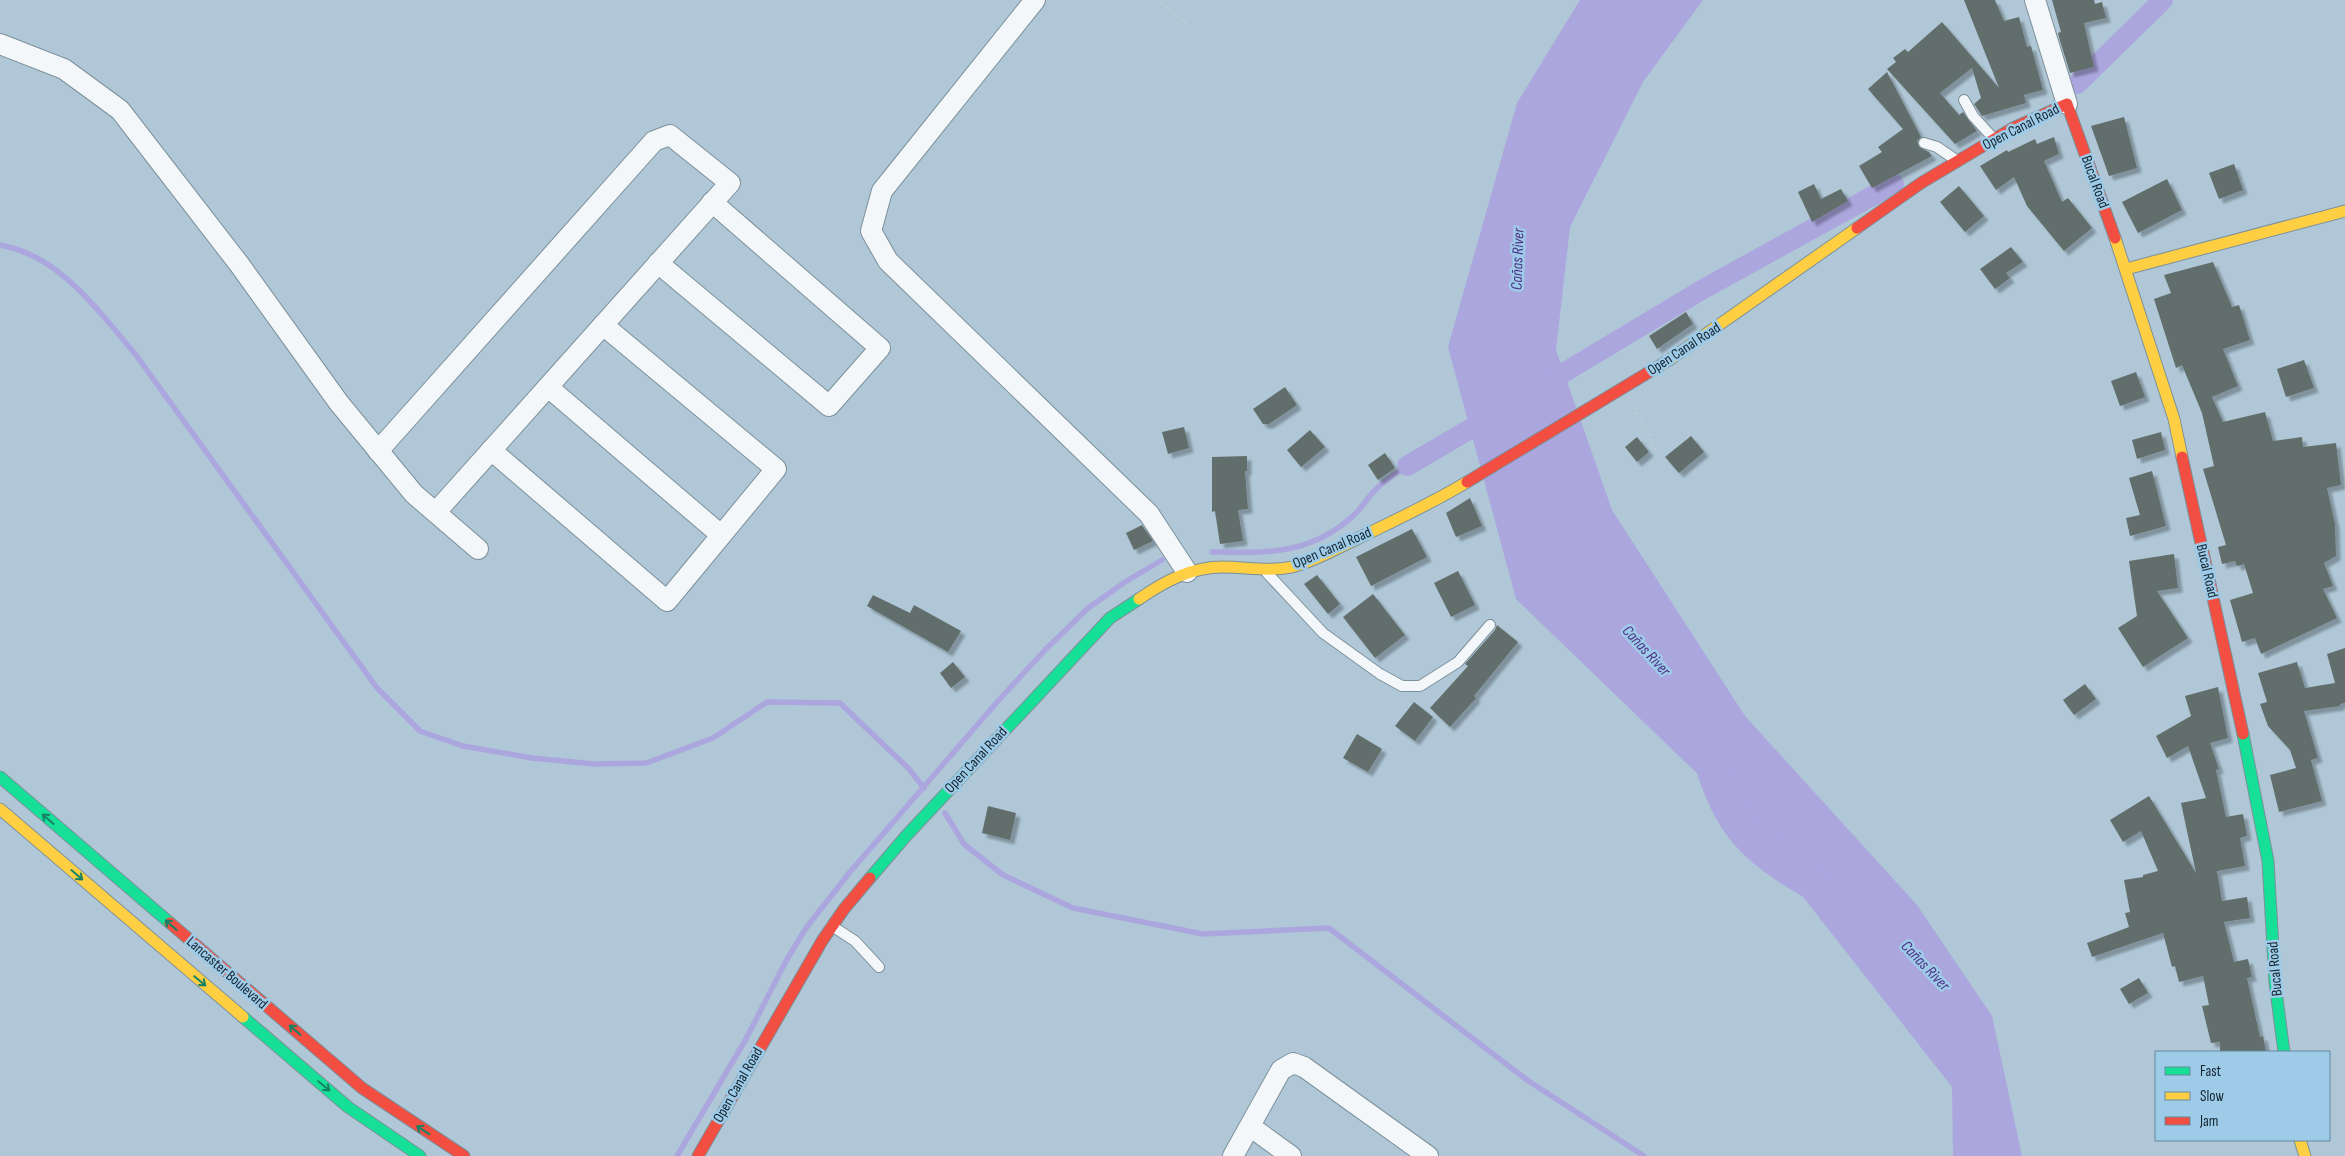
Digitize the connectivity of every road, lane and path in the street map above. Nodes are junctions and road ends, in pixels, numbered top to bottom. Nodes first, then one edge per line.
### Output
1 (1035, 0) edge
2 (1158, 0) edge
3 (2035, 0) edge
4 (1188, 25) dead end
5 (0, 44) edge
6 (1964, 100) dead end
7 (2067, 104) junction
8 (1994, 139) junction
9 (1924, 144) dead end
10 (1957, 161) junction
11 (712, 202) junction
12 (2345, 210) edge
13 (658, 263) junction
14 (2126, 269) junction
15 (603, 325) junction
16 (548, 387) junction
17 (1624, 387) junction
18 (491, 450) junction
19 (378, 451) junction
20 (1657, 452) dead end
21 (436, 512) junction
22 (721, 535) junction
23 (478, 549) dead end
24 (1265, 570) junction
25 (1187, 572) junction
26 (1490, 625) dead end
27 (0, 777) edge
28 (0, 809) edge
29 (832, 926) junction
30 (879, 967) dead end
31 (2284, 1051) edge
32 (1251, 1127) junction
33 (2300, 1141) edge
34 (420, 1156) edge
35 (464, 1156) edge
36 (698, 1156) edge
37 (1233, 1156) edge
38 (1291, 1156) edge
39 (1428, 1156) edge
40 (2305, 1156) edge

1 - 25 street
2 - 4 path
3 - 7 street
5 - 19 street
6 - 8 lane
7 - 8 street, Open Canal Road
7 - 14 street, Bucal Road
8 - 10 street, Open Canal Road
9 - 10 lane
10 - 17 street, Open Canal Road
11 - 13 street
11 - 13 street
11 - 19 street
12 - 14 street
13 - 15 street
14 - 31 street, Bucal Road
15 - 16 street
15 - 22 street
16 - 18 street
16 - 22 street
17 - 20 path
17 - 24 street, Open Canal Road
18 - 21 street
18 - 22 street
19 - 21 street
21 - 23 street
24 - 25 street, Open Canal Road
24 - 26 lane
25 - 29 street, Open Canal Road
35 -> 27 street, Lancaster Boulevard
28 -> 34 street, Lancaster Boulevard
29 - 30 lane
29 - 36 street, Open Canal Road
32 - 37 street
32 - 38 street
32 - 39 street
33 - 40 street

